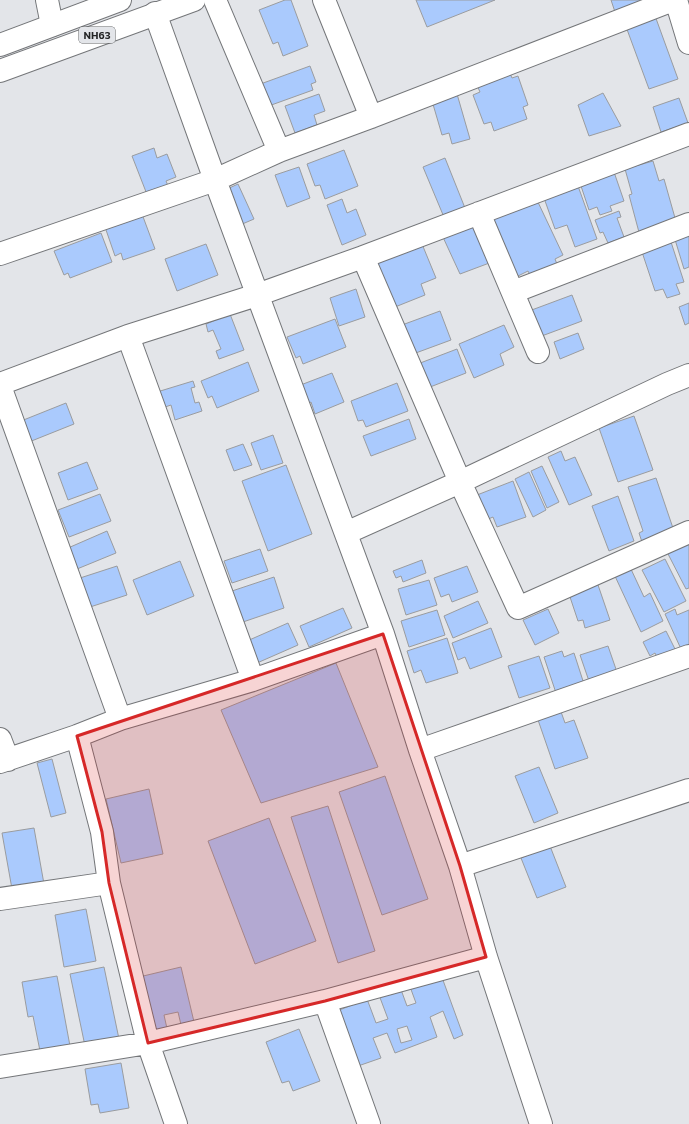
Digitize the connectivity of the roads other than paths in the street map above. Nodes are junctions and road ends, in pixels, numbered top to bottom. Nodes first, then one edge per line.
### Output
1 (48, 0) edge
2 (120, 0) edge
3 (194, 0) edge
4 (215, 0) edge
5 (324, 0) edge
6 (674, 0) edge
7 (155, 14) junction
8 (52, 25) junction
9 (689, 43) edge
10 (0, 45) edge
11 (0, 71) edge
12 (371, 117) junction
13 (689, 134) edge
14 (279, 151) junction
15 (215, 180) junction
16 (479, 213) junction
17 (689, 224) edge
18 (0, 254) edge
19 (363, 257) junction
20 (513, 292) junction
21 (257, 295) junction
22 (128, 336) junction
23 (538, 352) dead end
24 (689, 375) edge
25 (0, 385) edge
26 (460, 482) junction
27 (689, 532) edge
28 (346, 533) junction
29 (383, 634) junction
30 (689, 656) edge
31 (253, 680) junction
32 (120, 719) junction
33 (76, 736) junction
34 (0, 739) edge
35 (420, 750) junction
36 (4, 761) edge
37 (689, 790) edge
38 (460, 866) junction
39 (109, 883) junction
40 (0, 899) edge
41 (486, 958) junction
42 (325, 1001) junction
43 (148, 1043) junction
44 (0, 1067) edge
45 (176, 1124) edge
46 (369, 1124) edge
47 (541, 1124) edge

1 - 8 main road
2 - 8 main road, NH63
3 - 7 main road, NH63
4 - 14 main road
5 - 12 main road
6 - 9 main road
6 - 12 main road
7 - 11 main road, NH63
7 - 15 main road
8 - 10 main road, NH63
12 - 14 main road
13 - 16 main road
14 - 15 main road
15 - 18 main road
15 - 21 main road
16 - 19 main road
16 - 20 main road
17 - 20 main road
19 - 21 main road
19 - 26 main road
20 - 23 main road
21 - 22 main road
21 - 28 main road
22 - 25 main road
22 - 31 main road
24 - 26 main road
25 - 32 main road
26 - 27 main road
26 - 28 main road
28 - 29 main road
29 - 31 main road
29 - 35 main road
30 - 35 main road
31 - 32 main road
32 - 33 main road
33 - 36 main road
33 - 39 main road
34 - 36 main road
35 - 38 main road
37 - 38 main road
38 - 41 main road
39 - 40 main road
39 - 43 main road
41 - 42 main road
41 - 47 main road
42 - 43 main road
42 - 46 main road
43 - 44 main road
43 - 45 main road

